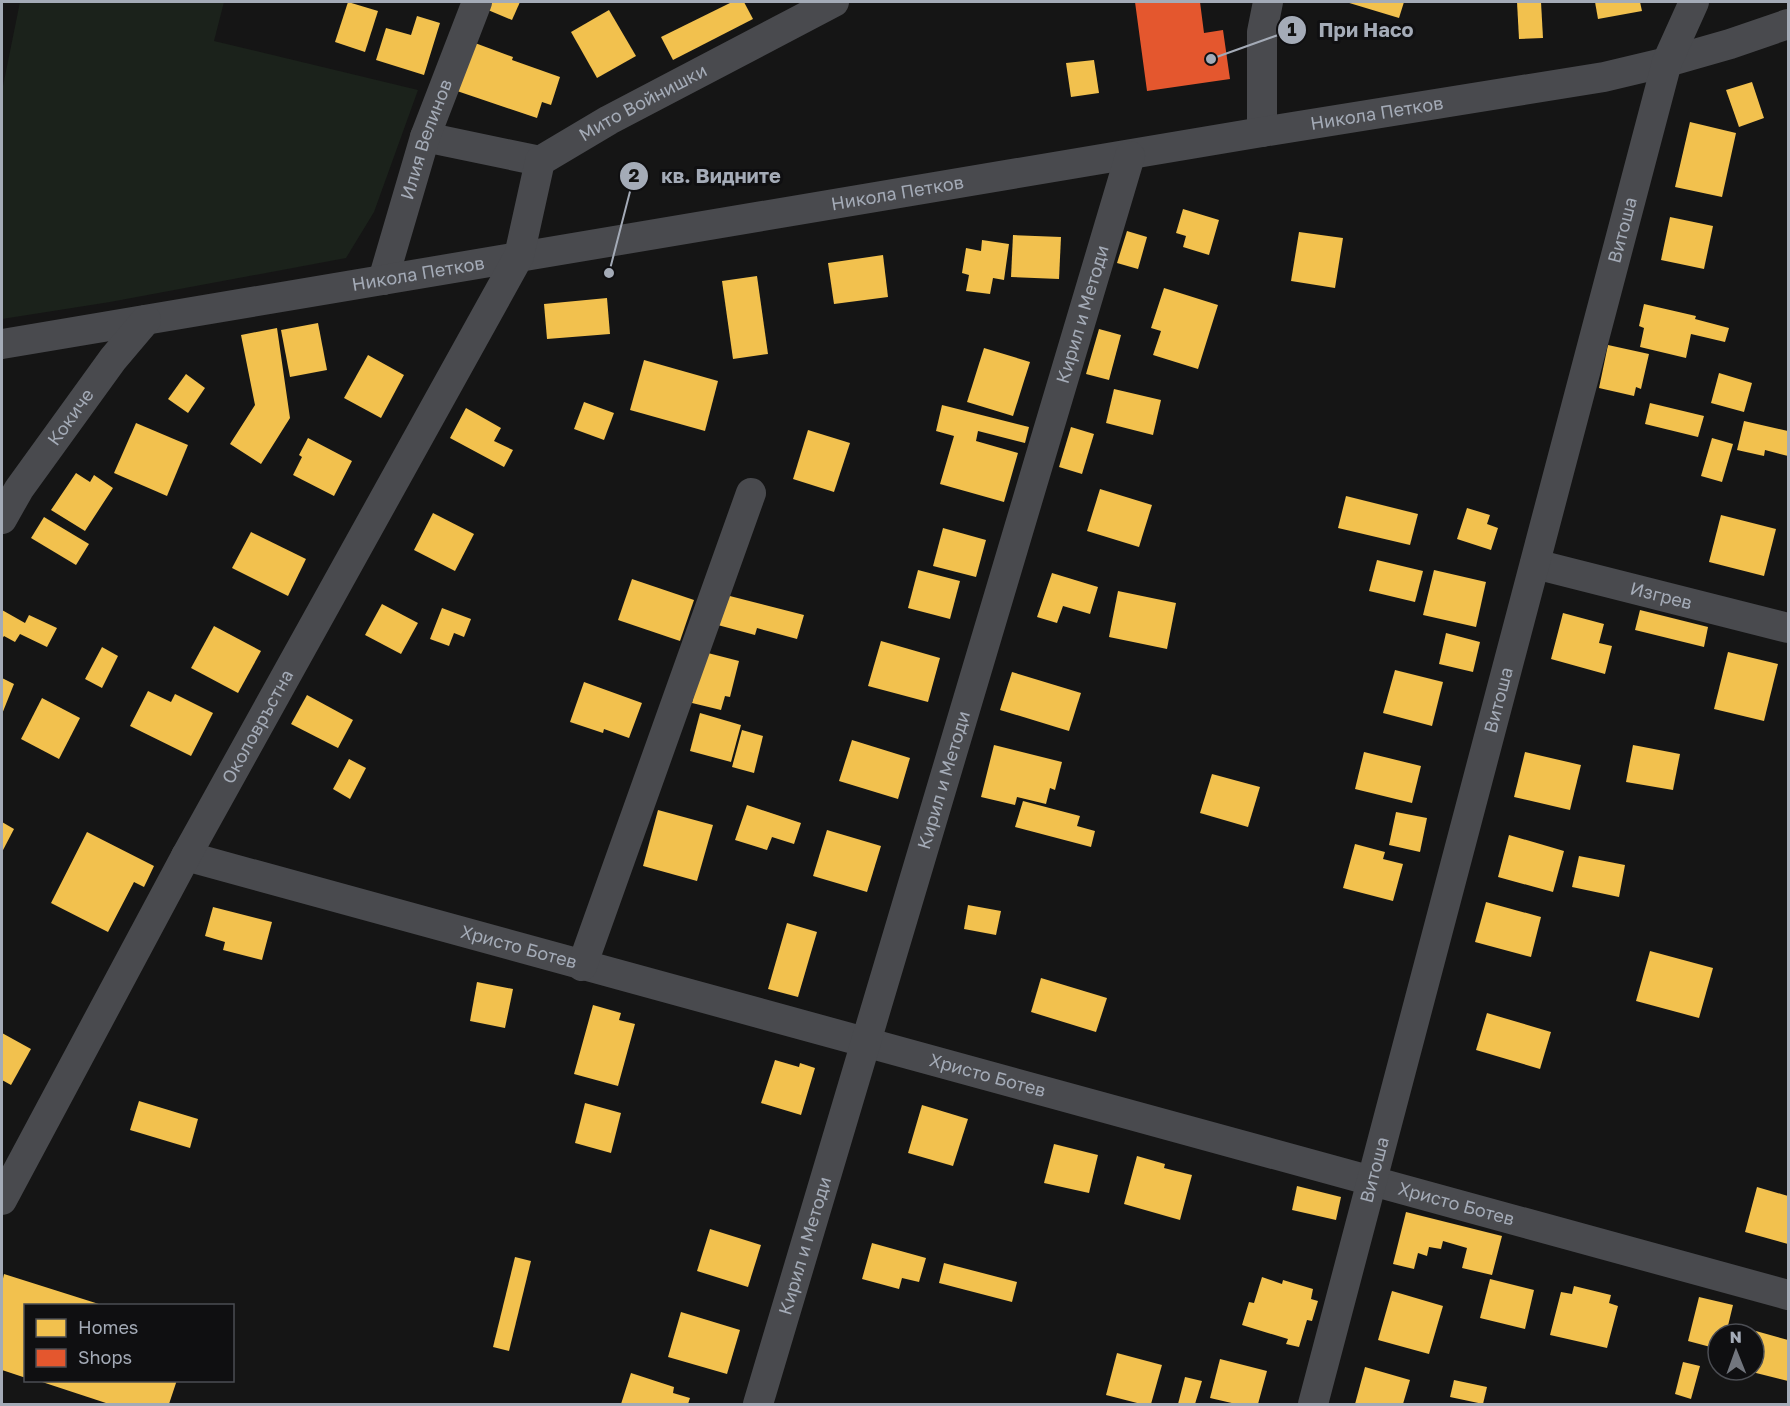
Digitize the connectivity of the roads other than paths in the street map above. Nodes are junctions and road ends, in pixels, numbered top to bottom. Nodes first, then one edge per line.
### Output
1 (477, 2) edge
2 (834, 2) edge
3 (1268, 2) edge
4 (1694, 2) edge
5 (1788, 24) edge
6 (1667, 62) junction
7 (1262, 132) junction
8 (425, 137) junction
9 (1130, 156) junction
10 (540, 161) junction
11 (519, 256) junction
12 (383, 280) junction
13 (146, 320) junction
14 (2, 344) edge
15 (751, 493) dead end
16 (2, 519) edge
17 (1535, 564) junction
18 (1788, 628) edge
19 (186, 856) junction
20 (582, 966) junction
21 (866, 1043) junction
22 (1372, 1180) junction
23 (2, 1200) edge
24 (1788, 1295) edge
25 (758, 1404) edge
26 (1313, 1404) edge

1 - 8 street, Илия Велинов
2 - 10 street, Мито Войнишки
3 - 7 street
4 - 6 street, Витоша
5 - 6 street, Никола Петков
6 - 7 street, Никола Петков
6 - 17 street, Витоша
7 - 9 street, Никола Петков
8 - 10 street
8 - 12 street, Илия Велинов
9 - 11 street, Никола Петков
9 - 21 street, Кирил и Методи
10 - 11 street
11 - 12 street, Никола Петков
11 - 19 street, Околовръстна
12 - 13 street, Никола Петков
13 - 14 street, Никола Петков
13 - 16 street, Кокиче
15 - 20 street
17 - 18 street, Изгрев
17 - 22 street, Витоша
19 - 20 street, Христо Ботев
19 - 23 street, Околовръстна
20 - 21 street, Христо Ботев
21 - 22 street, Христо Ботев
21 - 25 street, Кирил и Методи
22 - 24 street, Христо Ботев
22 - 26 street, Витоша

